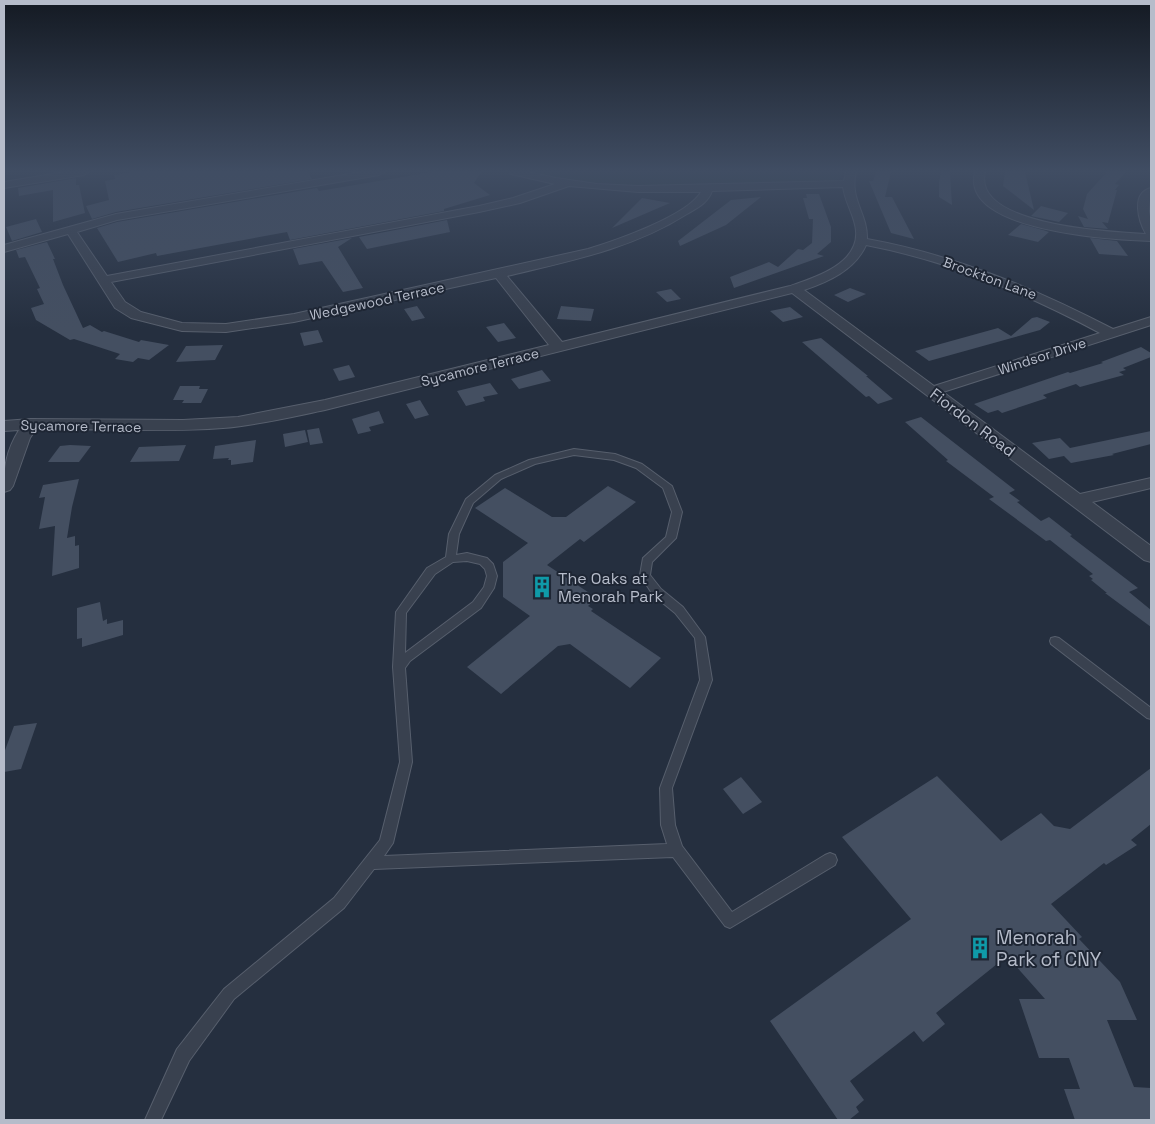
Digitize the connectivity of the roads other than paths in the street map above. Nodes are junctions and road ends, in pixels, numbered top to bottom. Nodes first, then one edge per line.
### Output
1 (87, 224) edge
2 (397, 224) edge
3 (661, 224) edge
4 (860, 224) edge
5 (1041, 224) edge
6 (70, 229) junction
7 (1151, 238) edge
8 (862, 241) junction
9 (4, 249) edge
10 (499, 274) junction
11 (103, 280) junction
12 (794, 289) junction
13 (1151, 322) edge
14 (1112, 334) junction
15 (558, 348) junction
16 (932, 391) junction
17 (31, 424) junction
18 (4, 426) edge
19 (1151, 484) edge
20 (4, 486) edge
21 (1078, 500) junction
22 (1151, 555) edge
23 (451, 559) junction
24 (1055, 641) dead end
25 (399, 667) junction
26 (1151, 714) edge
27 (676, 850) junction
28 (830, 860) dead end
29 (370, 863) junction
30 (153, 1120) edge

1 - 6 street
2 - 11 street
3 - 10 street, Wedgewood Terrace
4 - 8 street
5 - 7 street
6 - 9 street
6 - 11 street, Wedgewood Terrace
8 - 12 street, Sycamore Terrace
8 - 14 street, Brockton Lane
10 - 11 street, Wedgewood Terrace
10 - 15 street
12 - 15 street, Sycamore Terrace
12 - 16 street, Fiordon Road
13 - 14 street, Windsor Drive
14 - 16 street, Windsor Drive
15 - 17 street, Sycamore Terrace
16 - 21 street, Fiordon Road
17 - 18 street, Sycamore Terrace
17 - 20 street
19 - 21 street
21 - 22 street, Fiordon Road
23 - 25 lane
23 - 25 lane
23 - 27 lane
24 - 26 lane
25 - 29 lane
27 - 28 lane
27 - 29 lane
29 - 30 lane

